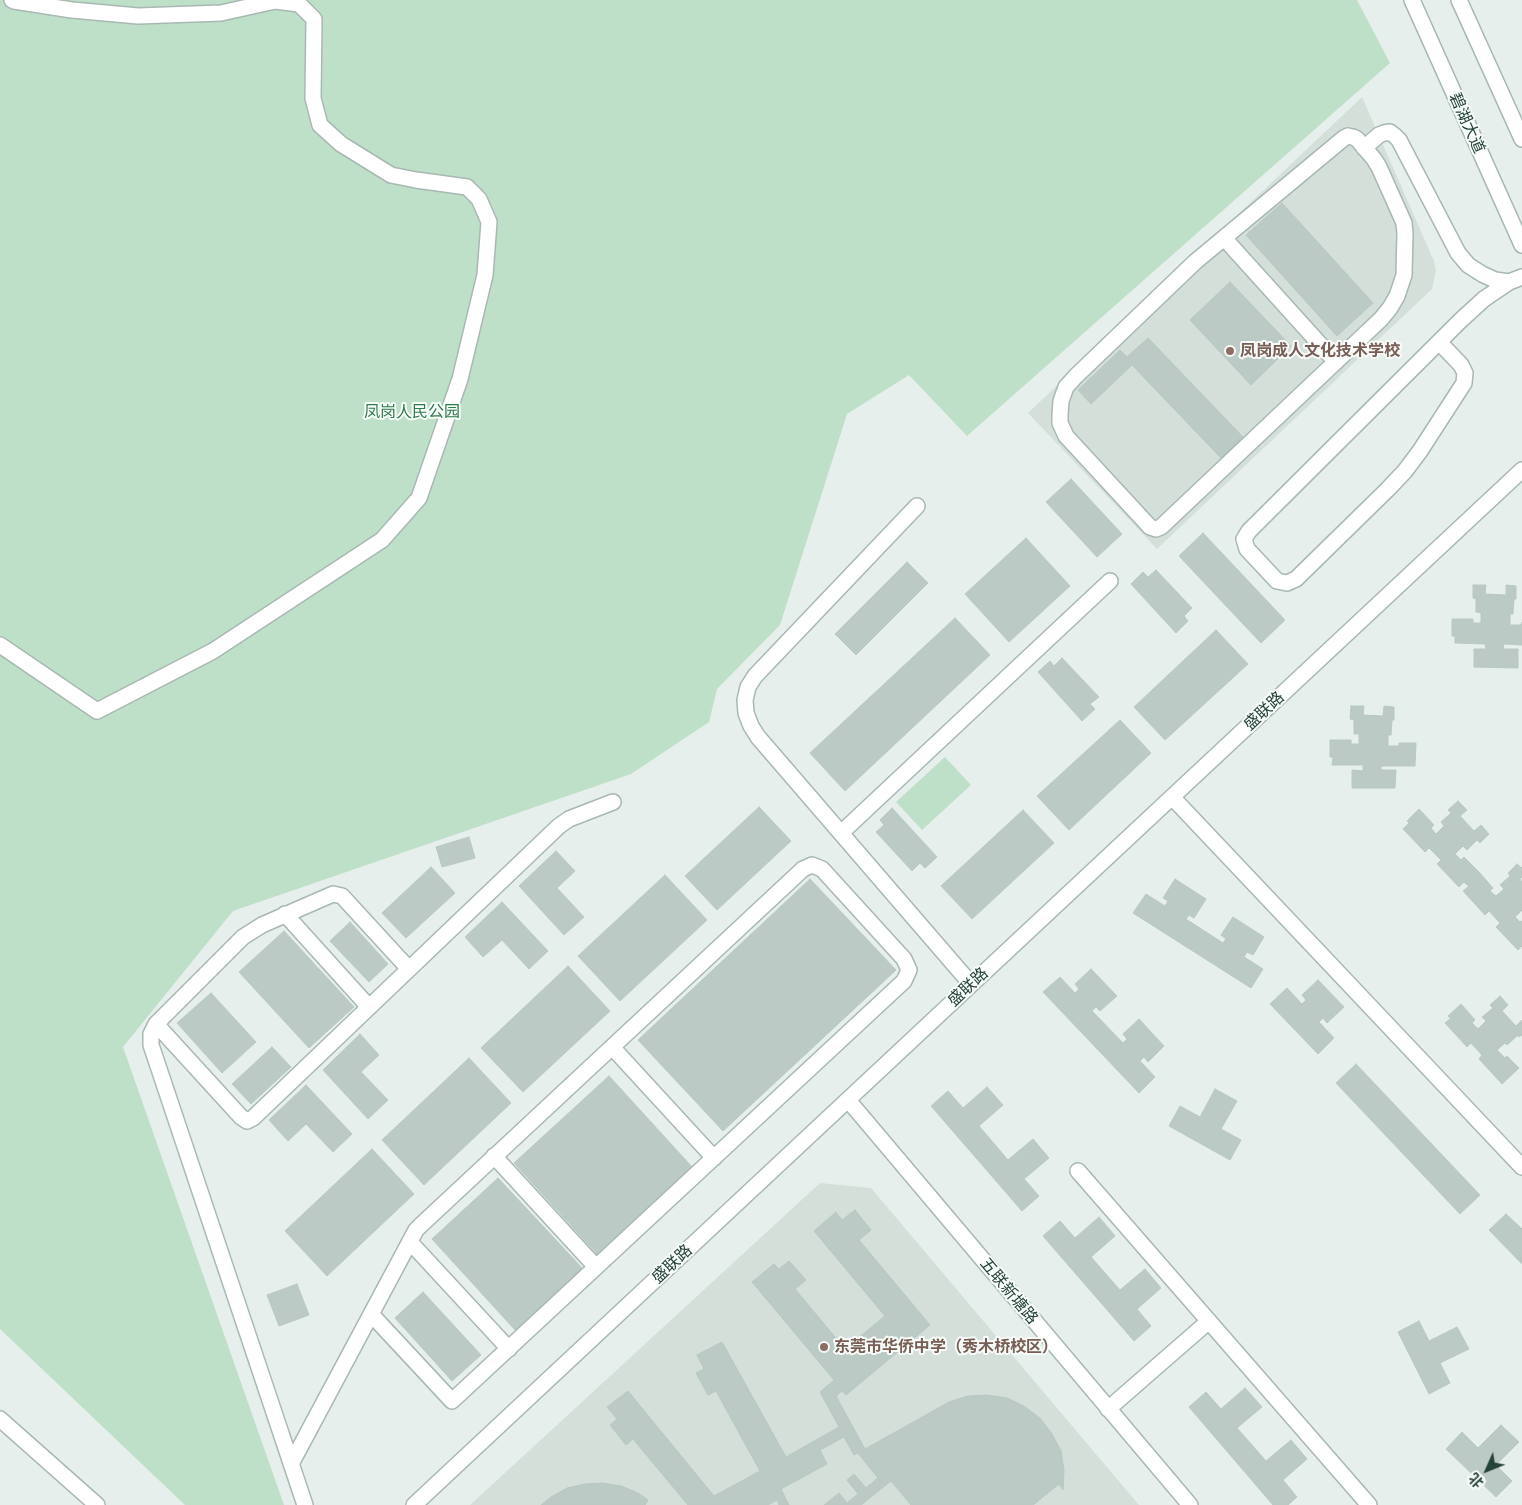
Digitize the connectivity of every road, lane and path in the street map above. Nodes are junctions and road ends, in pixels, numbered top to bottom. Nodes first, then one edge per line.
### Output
1 (12, 0) edge
2 (1412, 0) edge
3 (1460, 0) edge
4 (1522, 140) edge
5 (1364, 148) junction
6 (1224, 238) junction
7 (1522, 245) edge
8 (1515, 279) edge
9 (1439, 342) junction
10 (1336, 362) junction
11 (1522, 470) edge
12 (917, 506) dead end
13 (1110, 581) dead end
14 (0, 645) edge
15 (1172, 797) junction
16 (613, 802) dead end
17 (841, 833) junction
18 (286, 914) junction
19 (409, 969) junction
20 (972, 984) junction
21 (369, 1007) junction
22 (156, 1024) junction
23 (612, 1046) junction
24 (848, 1100) junction
25 (494, 1156) junction
26 (714, 1158) junction
27 (1522, 1167) edge
28 (1078, 1171) dead end
29 (410, 1242) junction
30 (596, 1267) junction
31 (371, 1314) junction
32 (1209, 1321) junction
33 (509, 1349) junction
34 (1108, 1409) junction
35 (0, 1419) edge
36 (291, 1464) junction
37 (97, 1505) edge
38 (305, 1505) edge
39 (414, 1505) edge
40 (1190, 1505) edge
41 (1369, 1505) edge

1 - 14 street
2 - 7 street, 碧湖大道
3 - 4 street
5 - 6 street
5 - 8 street
5 - 10 street
6 - 10 street
6 - 10 street
8 - 9 street
9 - 9 street
11 - 15 street, 盛联路
12 - 17 street
13 - 17 street
15 - 20 street, 盛联路
15 - 27 street
16 - 19 street
17 - 20 street
18 - 19 street
18 - 21 street
18 - 22 street
19 - 21 street
20 - 24 street, 盛联路
21 - 22 street
22 - 36 street
23 - 25 street
23 - 26 street
23 - 26 street
24 - 34 street, 五联新塘路
24 - 39 street, 盛联路
25 - 29 street
25 - 30 street
26 - 30 street
28 - 32 street
29 - 31 street
29 - 33 street
30 - 33 street
31 - 33 street
31 - 36 street
32 - 34 street
32 - 41 street
34 - 40 street, 五联新塘路
35 - 37 street
36 - 38 street

